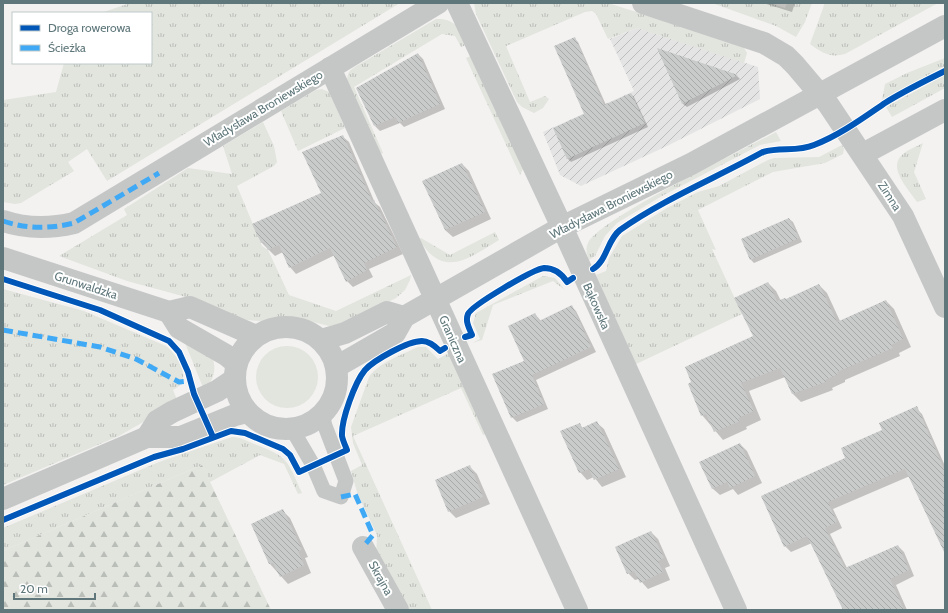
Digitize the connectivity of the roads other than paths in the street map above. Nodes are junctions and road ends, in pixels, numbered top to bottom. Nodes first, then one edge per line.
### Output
1 (438, 3) edge
2 (457, 3) edge
3 (642, 3) edge
4 (945, 26) edge
5 (330, 68) junction
6 (820, 94) junction
7 (945, 110) edge
8 (863, 154) junction
9 (3, 222) edge
10 (562, 227) junction
11 (3, 258) edge
12 (435, 298) junction
13 (945, 307) edge
14 (169, 312) junction
15 (404, 317) junction
16 (256, 336) junction
17 (321, 340) junction
18 (336, 367) junction
19 (236, 371) junction
20 (247, 412) junction
21 (322, 414) junction
22 (292, 429) junction
23 (147, 437) junction
24 (3, 499) edge
25 (363, 547) dead end
26 (398, 610) edge
27 (577, 610) edge
28 (736, 610) edge

1 - 5 street, Władysława Broniewskiego
2 - 10 street, Bąkowska
3 - 6 street
4 - 6 street, Władysława Broniewskiego
5 - 9 street, Władysława Broniewskiego
5 - 12 street, Graniczna
6 - 8 street, Zimna
6 - 10 street, Władysława Broniewskiego
7 - 8 street
8 - 13 street, Zimna
10 - 12 street, Władysława Broniewskiego
10 - 28 street, Bąkowska
11 - 14 street, Grunwaldzka
12 - 15 street, Władysława Broniewskiego
12 - 27 street, Graniczna
14 - 16 street
14 - 19 street
15 - 17 street
15 - 18 street, Władysława Broniewskiego
16 - 17 street
16 - 19 street
17 - 18 street
18 - 21 street
19 - 20 street
19 - 23 street
20 - 22 street
20 - 23 street
21 - 22 street
21 - 22 lane
23 - 24 street
25 - 26 street, Skrajna

